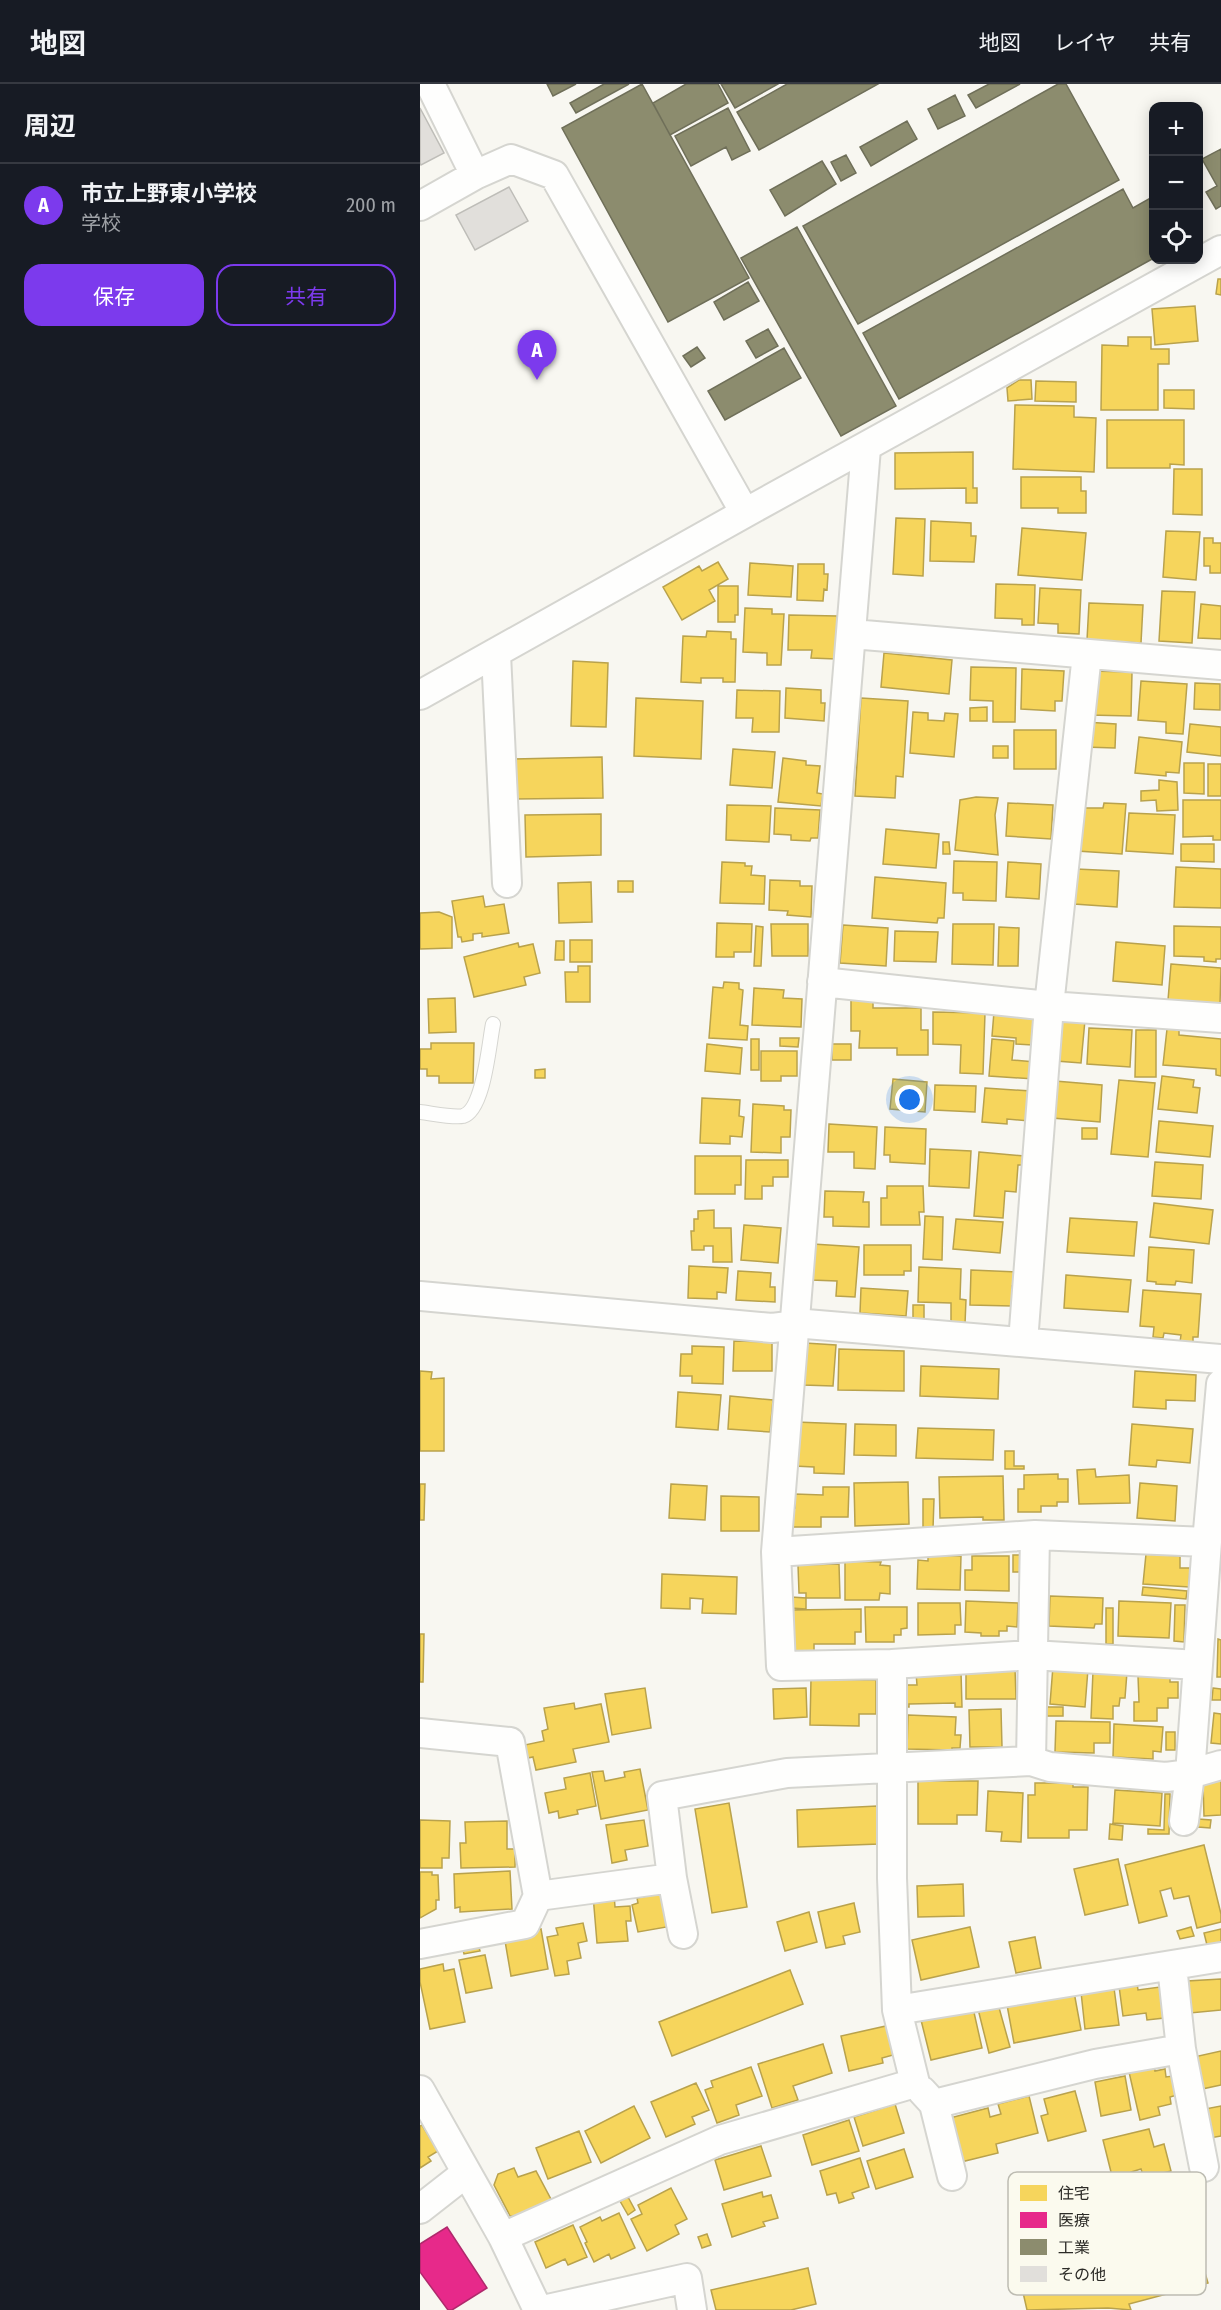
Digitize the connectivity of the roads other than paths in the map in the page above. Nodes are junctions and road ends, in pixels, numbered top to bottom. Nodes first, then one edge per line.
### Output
1 (430, 84) edge
2 (475, 175) junction
3 (420, 206) edge
4 (1221, 250) edge
5 (866, 448) junction
6 (745, 513) junction
7 (852, 634) junction
8 (496, 654) junction
9 (1087, 654) junction
10 (1221, 665) edge
11 (420, 695) edge
12 (507, 884) dead end
13 (822, 982) junction
14 (1049, 1006) junction
15 (1221, 1018) edge
16 (493, 1024) dead end
17 (420, 1112) edge
18 (420, 1296) edge
19 (794, 1326) junction
20 (1023, 1341) junction
21 (1221, 1359) edge
22 (1221, 1384) edge
23 (1217, 1484) edge
24 (1035, 1535) junction
25 (1206, 1542) junction
26 (777, 1552) junction
27 (1032, 1655) junction
28 (892, 1664) junction
29 (1198, 1665) junction
30 (420, 1733) edge
31 (1031, 1761) junction
32 (1221, 1765) edge
33 (892, 1766) junction
34 (1190, 1774) junction
35 (1184, 1821) dead end
36 (672, 1878) junction
37 (538, 1896) junction
38 (683, 1934) dead end
39 (420, 1944) edge
40 (1221, 1957) edge
41 (1172, 1966) junction
42 (897, 2010) junction
43 (1181, 2049) junction
44 (915, 2083) junction
45 (420, 2090) edge
46 (934, 2104) junction
47 (1204, 2167) dead end
48 (466, 2173) junction
49 (952, 2176) dead end
50 (420, 2210) edge
51 (503, 2237) junction
52 (538, 2310) edge
53 (543, 2310) edge
54 (692, 2310) edge

1 - 2 street
2 - 3 street
2 - 6 street
4 - 5 street
5 - 6 street
5 - 7 street
6 - 8 street
7 - 9 street
7 - 13 street
8 - 11 street
8 - 12 street
9 - 10 street
9 - 14 street
13 - 14 street
13 - 19 street
14 - 15 street
14 - 20 street
16 - 17 lane
18 - 19 street
19 - 20 street
19 - 26 street
20 - 21 street
22 - 23 street
23 - 25 street
24 - 25 street
24 - 26 street
24 - 27 street
25 - 29 street
26 - 28 street
27 - 28 street
27 - 29 street
27 - 31 street
28 - 33 street
29 - 34 street
30 - 37 street
31 - 33 street
31 - 34 street
32 - 34 street
33 - 36 street
33 - 42 street
34 - 35 street
36 - 37 street
36 - 38 street
37 - 39 street
40 - 41 street
41 - 42 street
41 - 43 street
42 - 44 street
43 - 46 street
43 - 47 street
44 - 46 street
44 - 51 street
45 - 48 street
46 - 49 street
48 - 50 street
48 - 51 street
51 - 52 street
53 - 54 street

